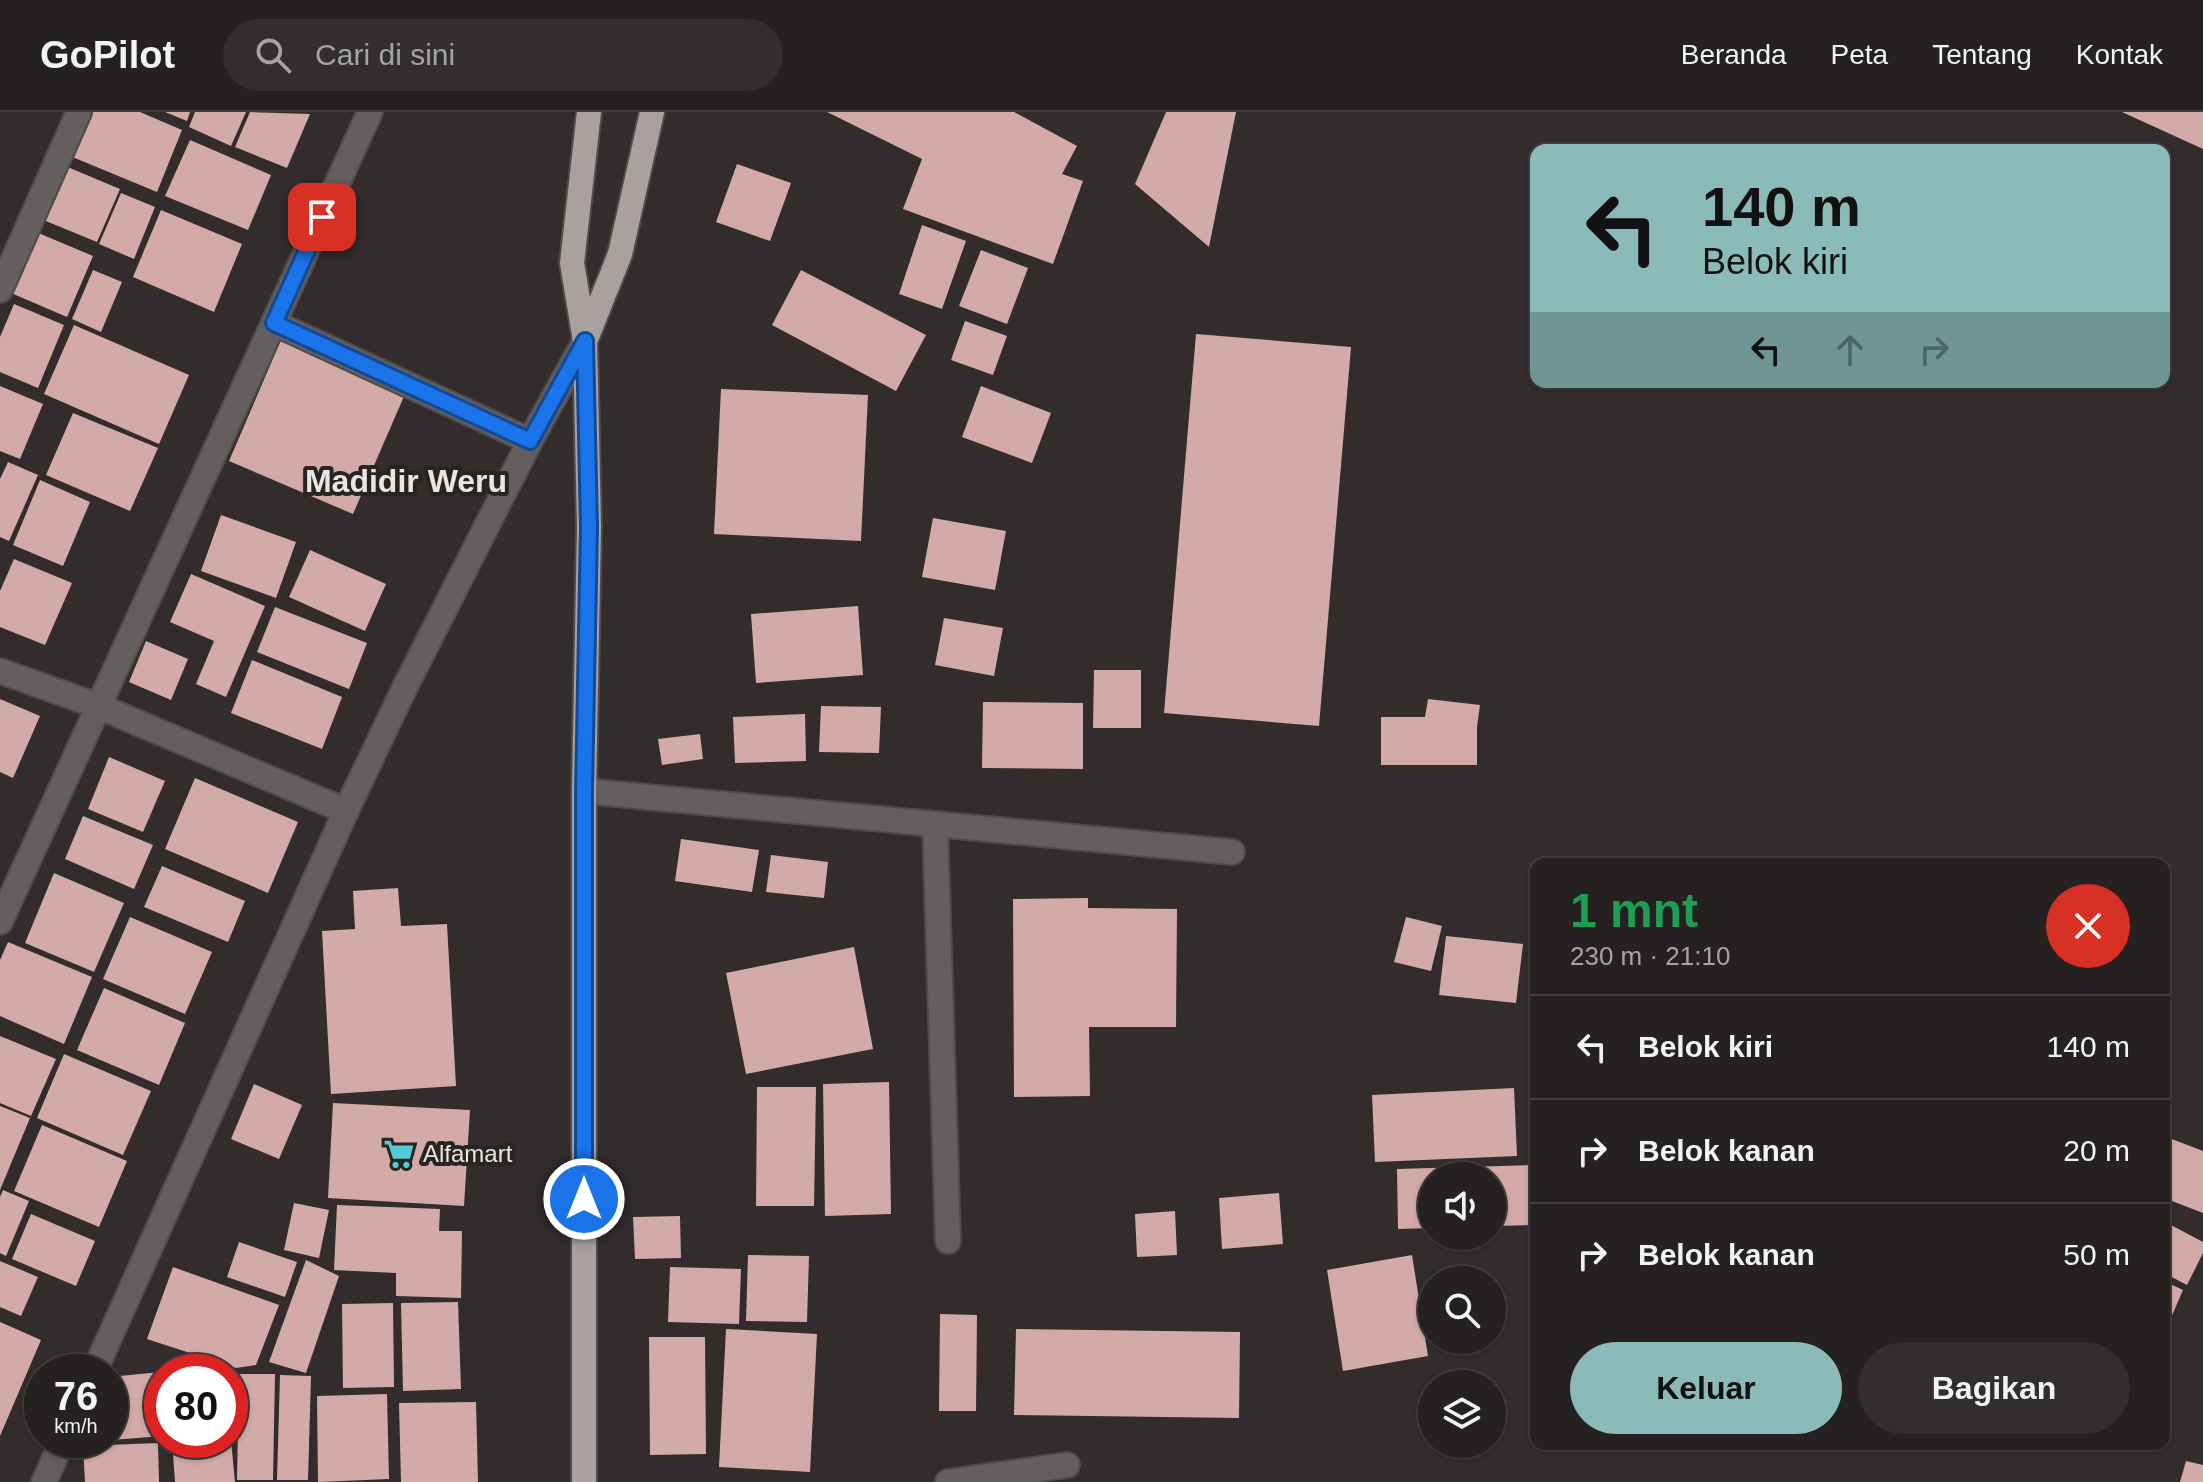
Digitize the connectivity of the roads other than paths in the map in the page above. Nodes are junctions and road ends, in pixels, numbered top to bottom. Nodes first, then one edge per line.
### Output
1 (79, 112) edge
2 (370, 112) edge
3 (589, 112) edge
4 (652, 112) edge
5 (0, 290) edge
6 (274, 323) junction
7 (585, 341) junction
8 (530, 441) junction
9 (0, 671) edge
10 (98, 706) junction
11 (584, 791) junction
12 (346, 811) junction
13 (935, 824) junction
14 (1232, 852) dead end
15 (0, 922) edge
16 (948, 1241) dead end
17 (102, 1354) edge
18 (55, 1458) edge
19 (1067, 1465) dead end
20 (44, 1482) edge
21 (584, 1482) edge
22 (948, 1482) edge

1 - 5 street
2 - 6 street
3 - 7 highway
4 - 7 highway
6 - 8 street
6 - 10 street
7 - 8 street
7 - 11 highway
8 - 12 street
9 - 10 street
10 - 12 street
10 - 15 street
11 - 13 street
11 - 21 highway
12 - 17 street
13 - 14 street
13 - 16 street
18 - 20 street
19 - 22 street

